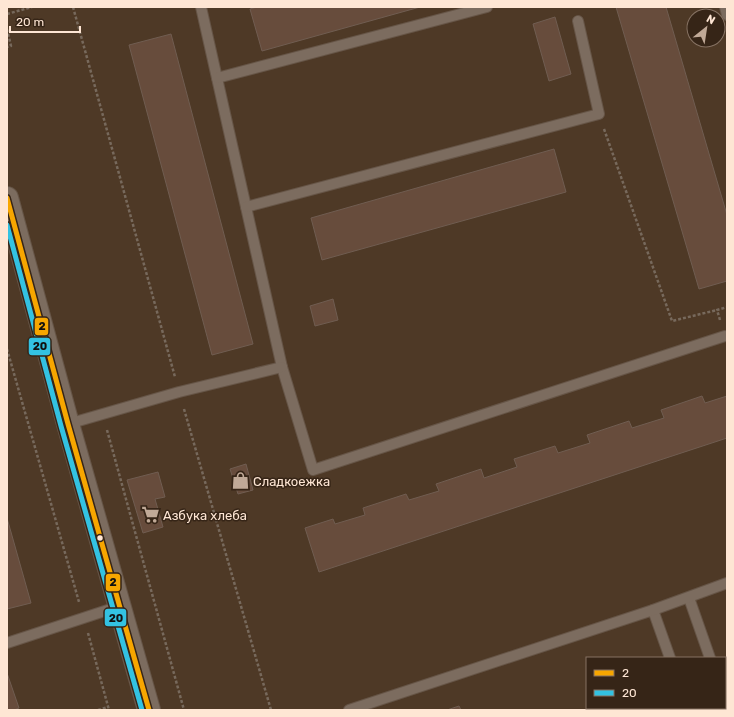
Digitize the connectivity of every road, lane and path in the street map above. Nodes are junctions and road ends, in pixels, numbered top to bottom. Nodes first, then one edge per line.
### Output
1 (32, 7) edge
2 (73, 7) edge
3 (201, 7) edge
4 (487, 7) edge
5 (725, 7) edge
6 (7, 14) edge
7 (727, 15) edge
8 (578, 21) dead end
9 (7, 29) edge
10 (7, 47) edge
11 (217, 78) junction
12 (599, 114) junction
13 (7, 198) edge
14 (246, 207) junction
15 (717, 310) dead end
16 (725, 336) dead end
17 (7, 349) edge
18 (282, 367) junction
19 (179, 392) junction
20 (102, 414) junction
21 (68, 424) junction
22 (727, 583) edge
23 (689, 598) junction
24 (120, 606) junction
25 (653, 610) junction
26 (84, 618) junction
27 (7, 644) edge
28 (670, 657) edge
29 (710, 657) edge
30 (108, 708) edge
31 (98, 710) edge
32 (149, 710) edge
33 (184, 710) edge
34 (271, 710) edge
35 (349, 710) edge

1 - 6 path
2 - 19 path
3 - 11 lane
4 - 11 lane
5 - 7 lane
8 - 12 lane
9 - 10 path
11 - 14 lane
12 - 14 lane
12 - 15 path
13 - 21 main road
14 - 18 lane
16 - 18 lane
17 - 26 path
18 - 19 lane
19 - 20 lane
19 - 34 path
20 - 21 lane
20 - 33 path
21 - 24 main road
22 - 23 lane
23 - 25 lane
23 - 29 lane
24 - 26 lane
24 - 32 main road
25 - 28 lane
25 - 35 lane
26 - 27 lane
26 - 30 path
30 - 31 path

